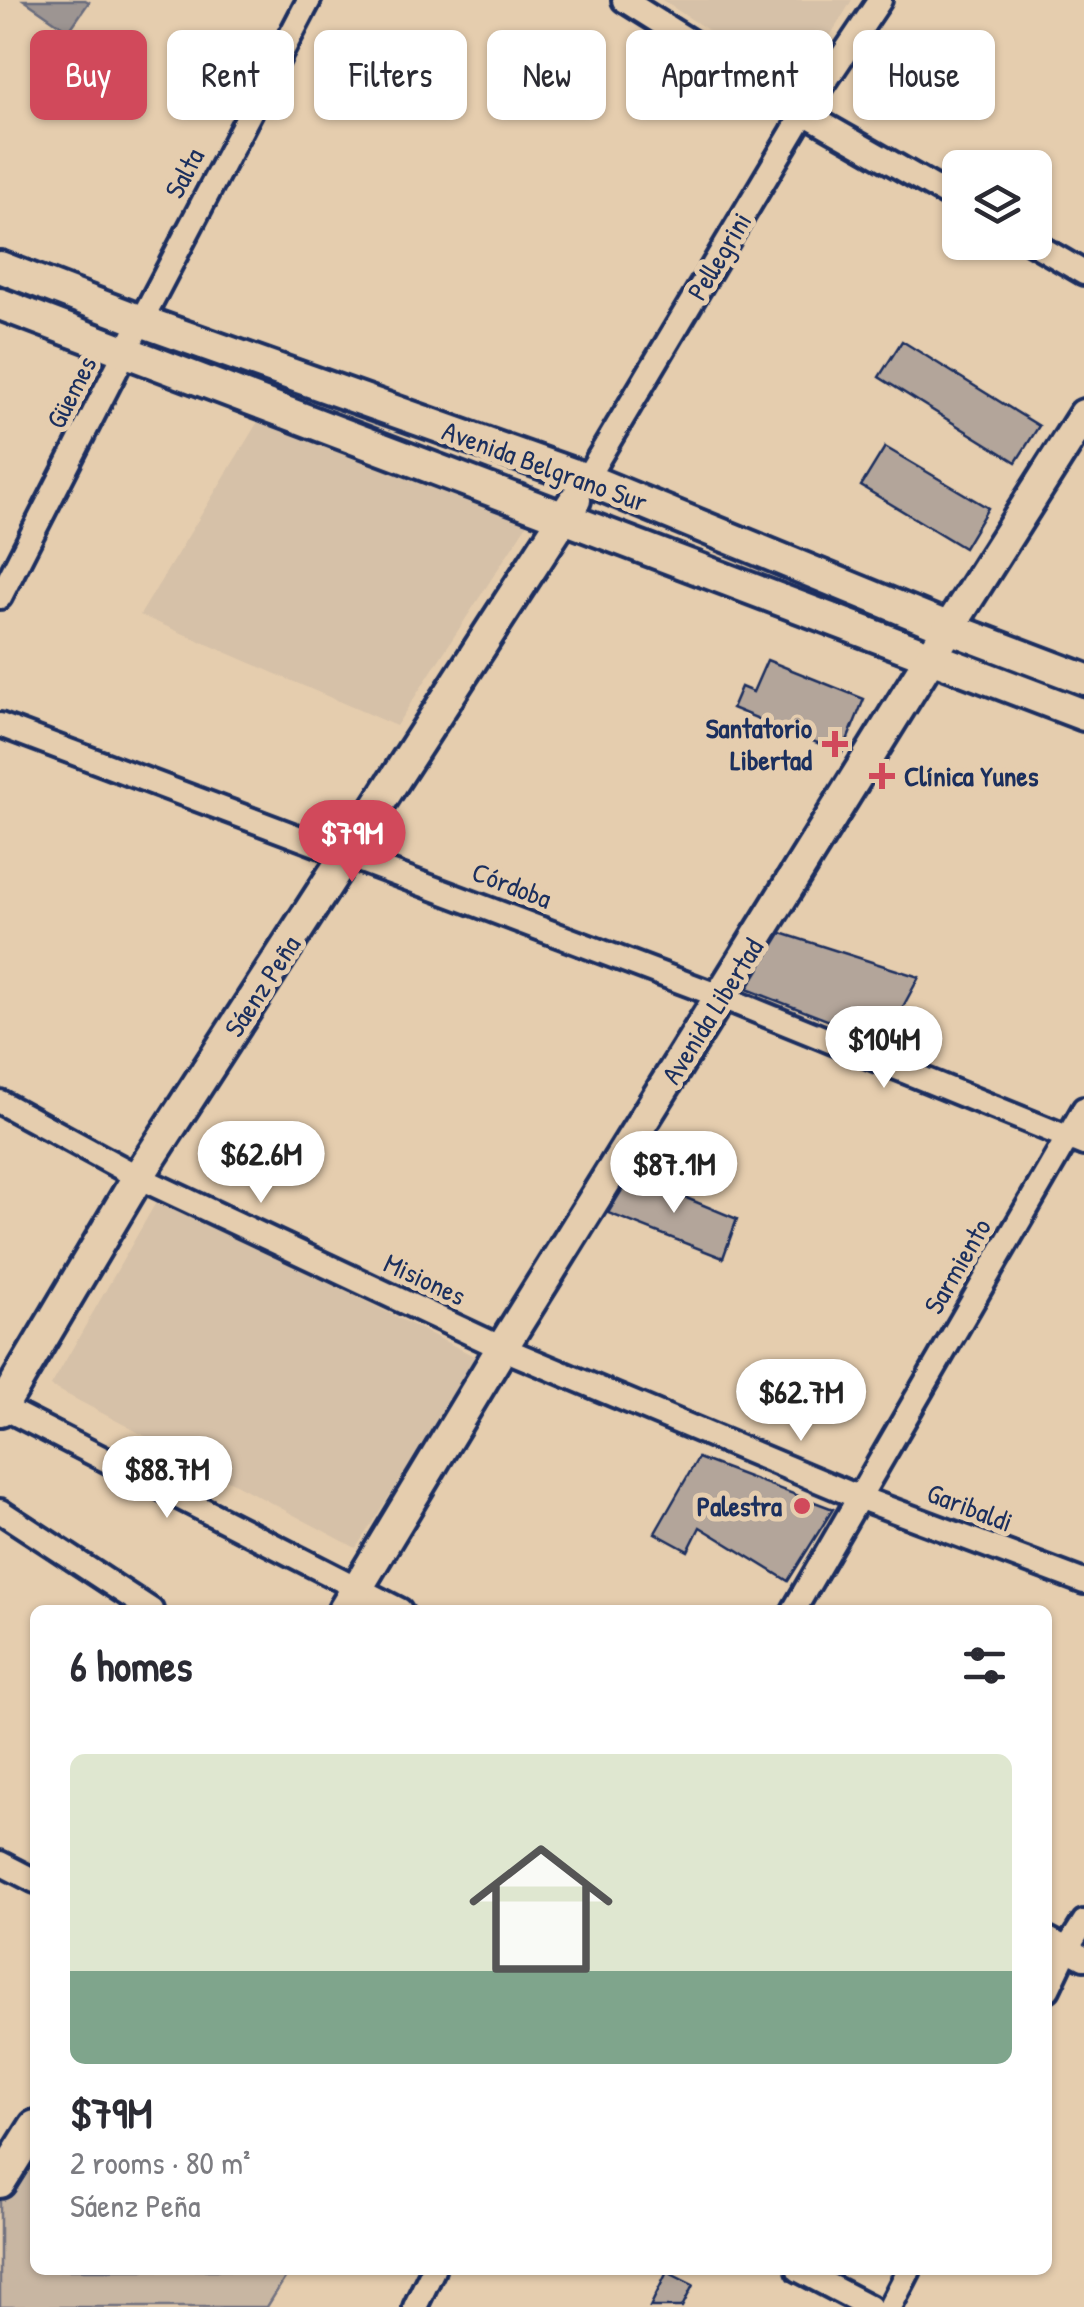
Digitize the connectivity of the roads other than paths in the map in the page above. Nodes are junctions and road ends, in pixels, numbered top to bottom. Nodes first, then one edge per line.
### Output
1 (309, 0) edge
2 (624, 0) edge
3 (880, 0) edge
4 (672, 30) edge
5 (833, 70) edge
6 (800, 120) edge
7 (816, 120) edge
8 (942, 192) edge
9 (1052, 255) edge
10 (0, 267) edge
11 (1084, 273) edge
12 (0, 304) edge
13 (141, 320) junction
14 (126, 351) junction
15 (1084, 415) edge
16 (586, 478) junction
17 (566, 517) junction
18 (0, 598) edge
19 (949, 628) junction
20 (930, 658) junction
21 (1084, 679) edge
22 (1084, 715) edge
23 (0, 724) edge
24 (346, 855) junction
25 (722, 997) junction
26 (0, 1102) edge
27 (1084, 1109) edge
28 (1075, 1140) edge
29 (138, 1177) junction
30 (502, 1348) junction
31 (1, 1408) edge
32 (858, 1497) junction
33 (0, 1511) edge
34 (1084, 1582) edge
35 (350, 1599) edge
36 (143, 1605) edge
37 (377, 1605) edge
38 (797, 1605) edge
39 (0, 1863) edge
40 (30, 1879) edge
41 (1084, 1922) edge
42 (1066, 1949) edge
43 (1052, 1980) edge
44 (30, 2134) edge
45 (0, 2182) edge
46 (431, 2275) edge
47 (809, 2275) edge
48 (906, 2275) edge
49 (415, 2307) edge
50 (870, 2307) edge
51 (890, 2307) edge

1 - 13 street, Salta
2 - 4 street
3 - 5 street, Pellegrini
6 - 16 street, Pellegrini
7 - 8 street
9 - 11 street
10 - 13 main road, Avenida Belgrano Sur
12 - 14 main road, Avenida Belgrano Sur
13 - 14 street, Güemes
13 - 16 main road, Avenida Belgrano Sur
14 - 17 main road, Avenida Belgrano Sur
14 - 18 street, Güemes
15 - 19 main road, Avenida Libertad
16 - 17 main road, Pellegrini
16 - 19 main road, Avenida Belgrano Sur
17 - 20 main road, Avenida Belgrano Sur
17 - 24 main road, Sáenz Peña
19 - 20 main road, Avenida Libertad
19 - 21 main road, Avenida Belgrano Sur
20 - 22 main road, Avenida Belgrano Sur
20 - 25 main road, Avenida Libertad
23 - 24 street, Córdoba
24 - 25 street, Córdoba
24 - 29 main road, Sáenz Peña
25 - 28 street, Córdoba
25 - 30 main road, Avenida Libertad
26 - 29 street, Misiones
27 - 28 street, Sarmiento
28 - 32 street, Sarmiento
29 - 30 street, Misiones
29 - 31 main road, Sáenz Peña
30 - 32 street, Garibaldi
30 - 35 main road, Avenida Libertad
31 - 35 street
32 - 34 street, Garibaldi
32 - 38 street, Sarmiento
33 - 36 street
35 - 37 street
39 - 40 street
41 - 42 street
42 - 43 street
44 - 45 main road
46 - 49 street
47 - 50 street
48 - 51 street

